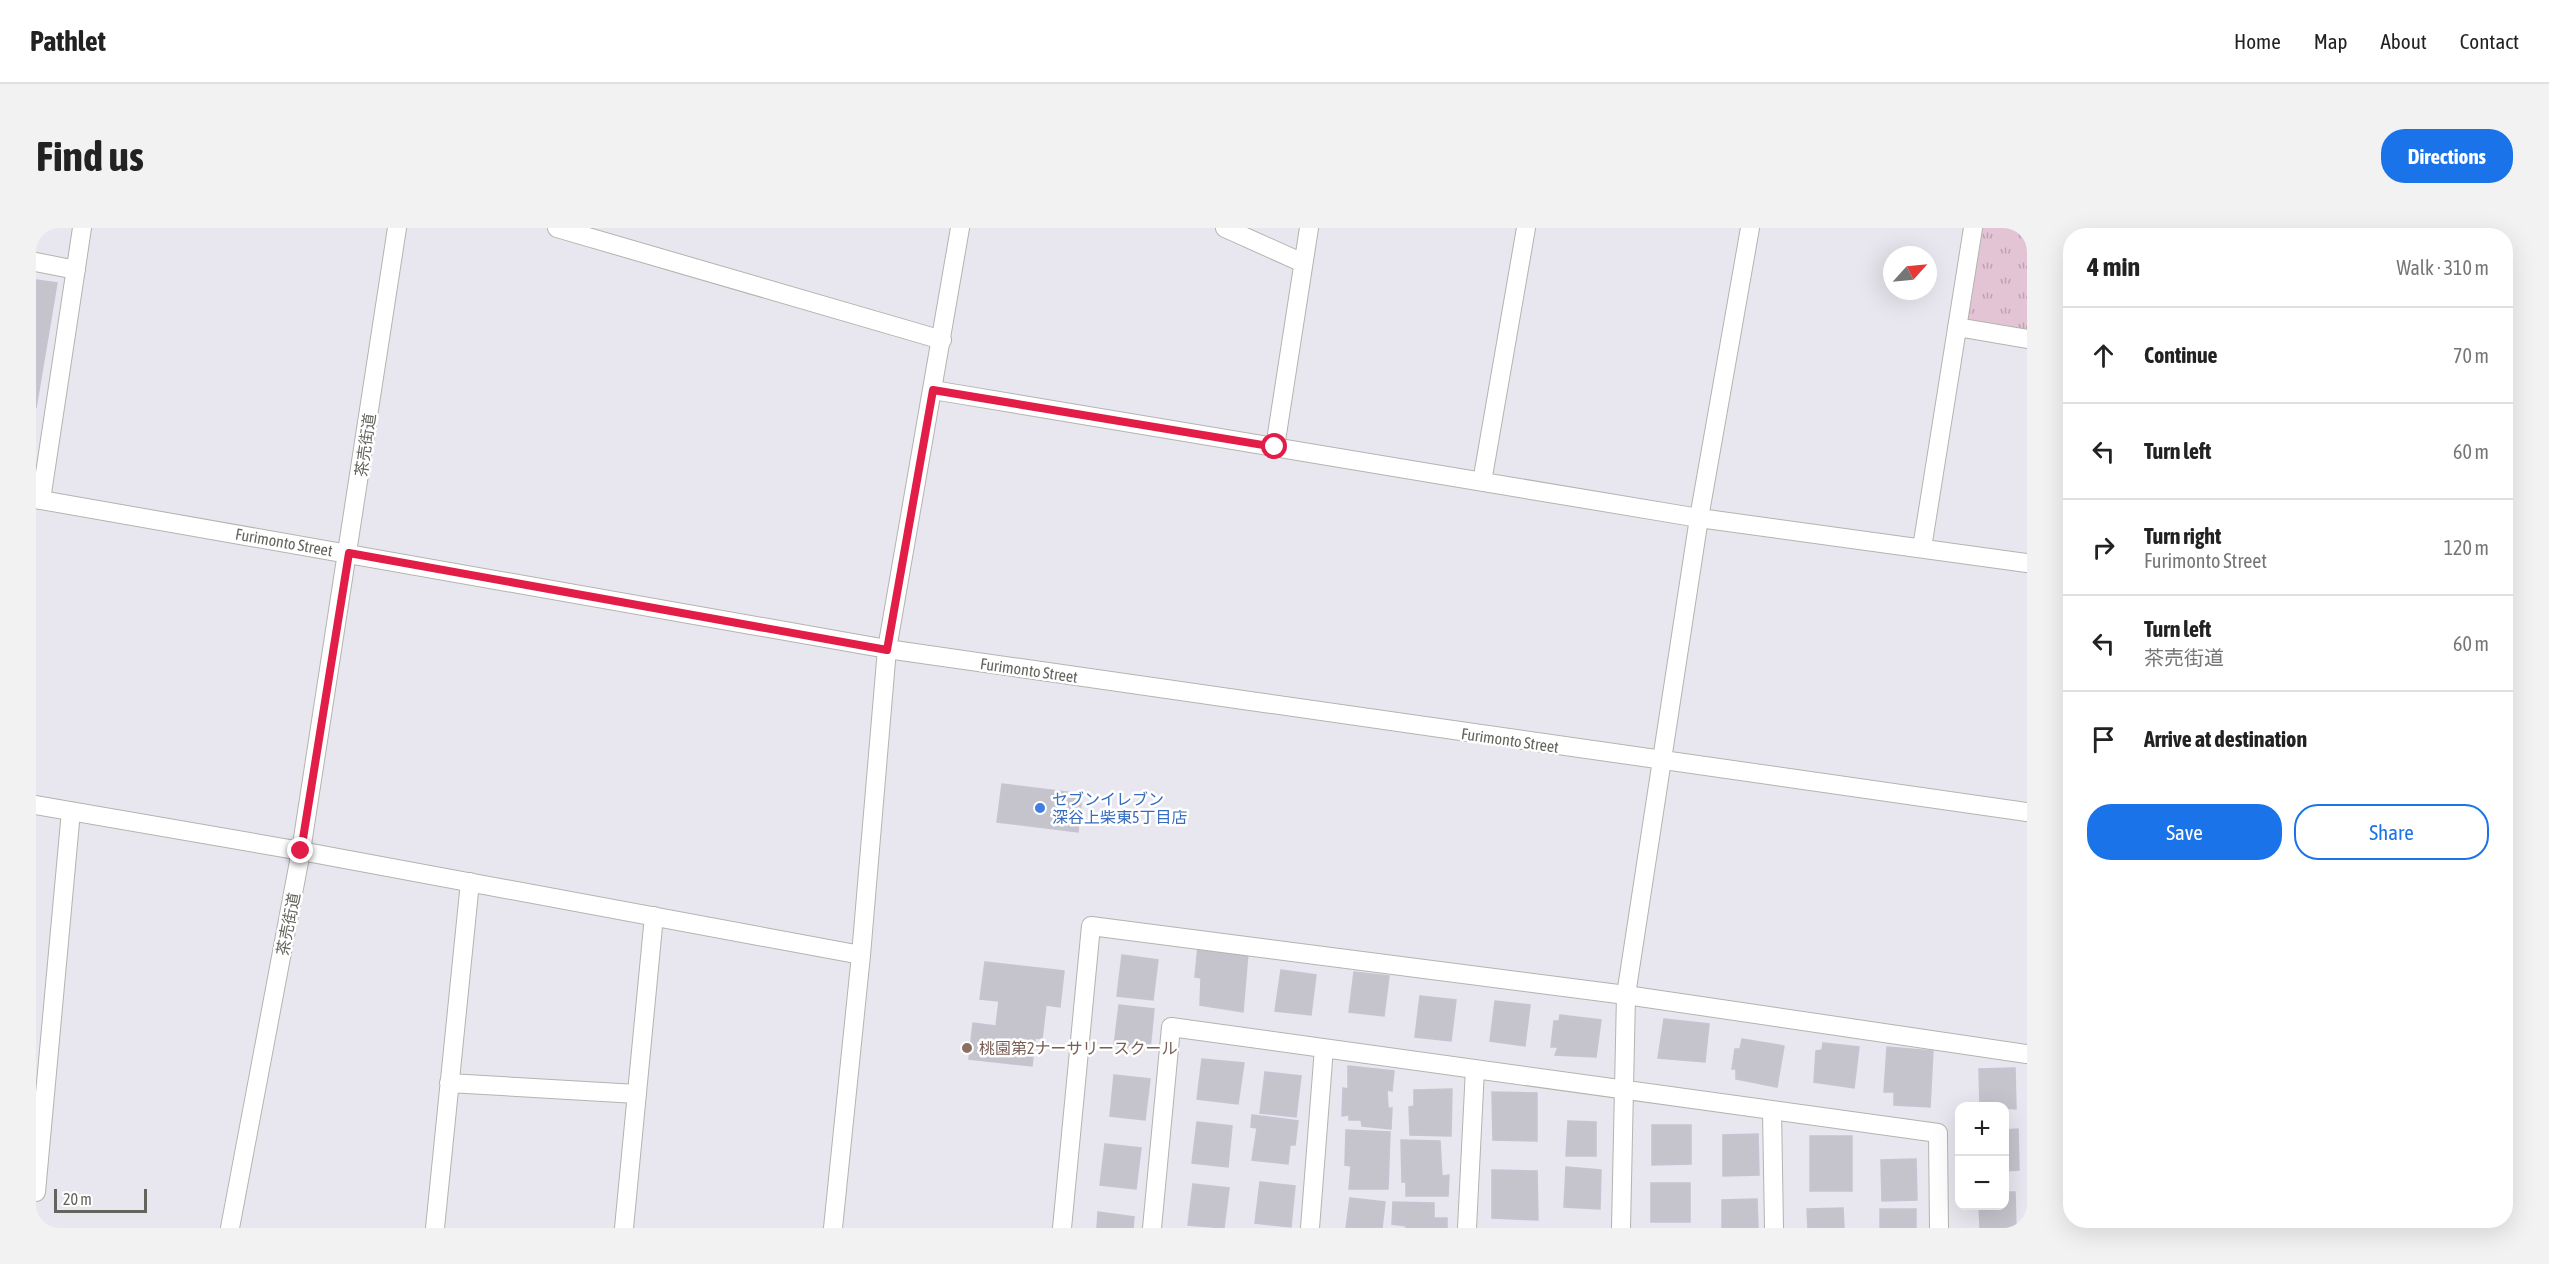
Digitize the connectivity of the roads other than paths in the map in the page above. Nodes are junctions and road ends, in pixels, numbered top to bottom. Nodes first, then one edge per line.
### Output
1 (82, 228) edge
2 (397, 228) edge
3 (557, 228) edge
4 (960, 228) edge
5 (1225, 228) edge
6 (1309, 228) edge
7 (1526, 228) edge
8 (1750, 228) edge
9 (1973, 228) edge
10 (36, 262) edge
11 (1303, 263) junction
12 (76, 270) junction
13 (1957, 327) junction
14 (2027, 339) edge
15 (942, 340) junction
16 (933, 390) junction
17 (1275, 447) junction
18 (1482, 482) junction
19 (38, 500) edge
20 (1699, 518) junction
21 (1922, 548) junction
22 (349, 553) junction
23 (2027, 563) edge
24 (887, 650) junction
25 (1662, 762) junction
26 (36, 805) edge
27 (71, 812) junction
28 (2027, 812) edge
29 (301, 851) junction
30 (470, 882) junction
31 (654, 916) junction
32 (861, 956) junction
33 (1626, 995) junction
34 (1324, 1048) junction
35 (2027, 1054) edge
36 (1475, 1069) junction
37 (449, 1083) junction
38 (1623, 1089) junction
39 (637, 1094) junction
40 (1772, 1110) junction
41 (36, 1192) edge
42 (230, 1228) edge
43 (435, 1228) edge
44 (624, 1228) edge
45 (833, 1228) edge
46 (1062, 1228) edge
47 (1152, 1228) edge
48 (1310, 1228) edge
49 (1467, 1228) edge
50 (1621, 1228) edge
51 (1774, 1228) edge
52 (1938, 1228) edge

1 - 12 street
2 - 22 street, 茶売街道
3 - 15 street
4 - 15 street
5 - 11 street
6 - 11 street
7 - 18 street
8 - 20 street
9 - 13 street
10 - 12 street
11 - 17 street
12 - 19 street
13 - 14 street
13 - 21 street
15 - 16 street
16 - 17 street
16 - 24 street
17 - 18 street
18 - 20 street
19 - 22 street, Furimonto Street
20 - 21 street
20 - 25 street
21 - 23 street
22 - 24 street, Furimonto Street
22 - 29 street, 茶売街道
24 - 25 street, Furimonto Street
24 - 32 street
25 - 28 street, Furimonto Street
25 - 33 street
26 - 27 street
27 - 29 street
27 - 41 street
29 - 30 street
29 - 42 street, 茶売街道
30 - 31 street
30 - 37 street
31 - 32 street
31 - 39 street
32 - 45 street
33 - 35 street
33 - 38 street
33 - 46 street
34 - 36 street
34 - 47 street
34 - 48 street
36 - 38 street
36 - 49 street
37 - 39 street
37 - 43 street
38 - 40 street
38 - 50 street
39 - 44 street
40 - 51 street
40 - 52 street

